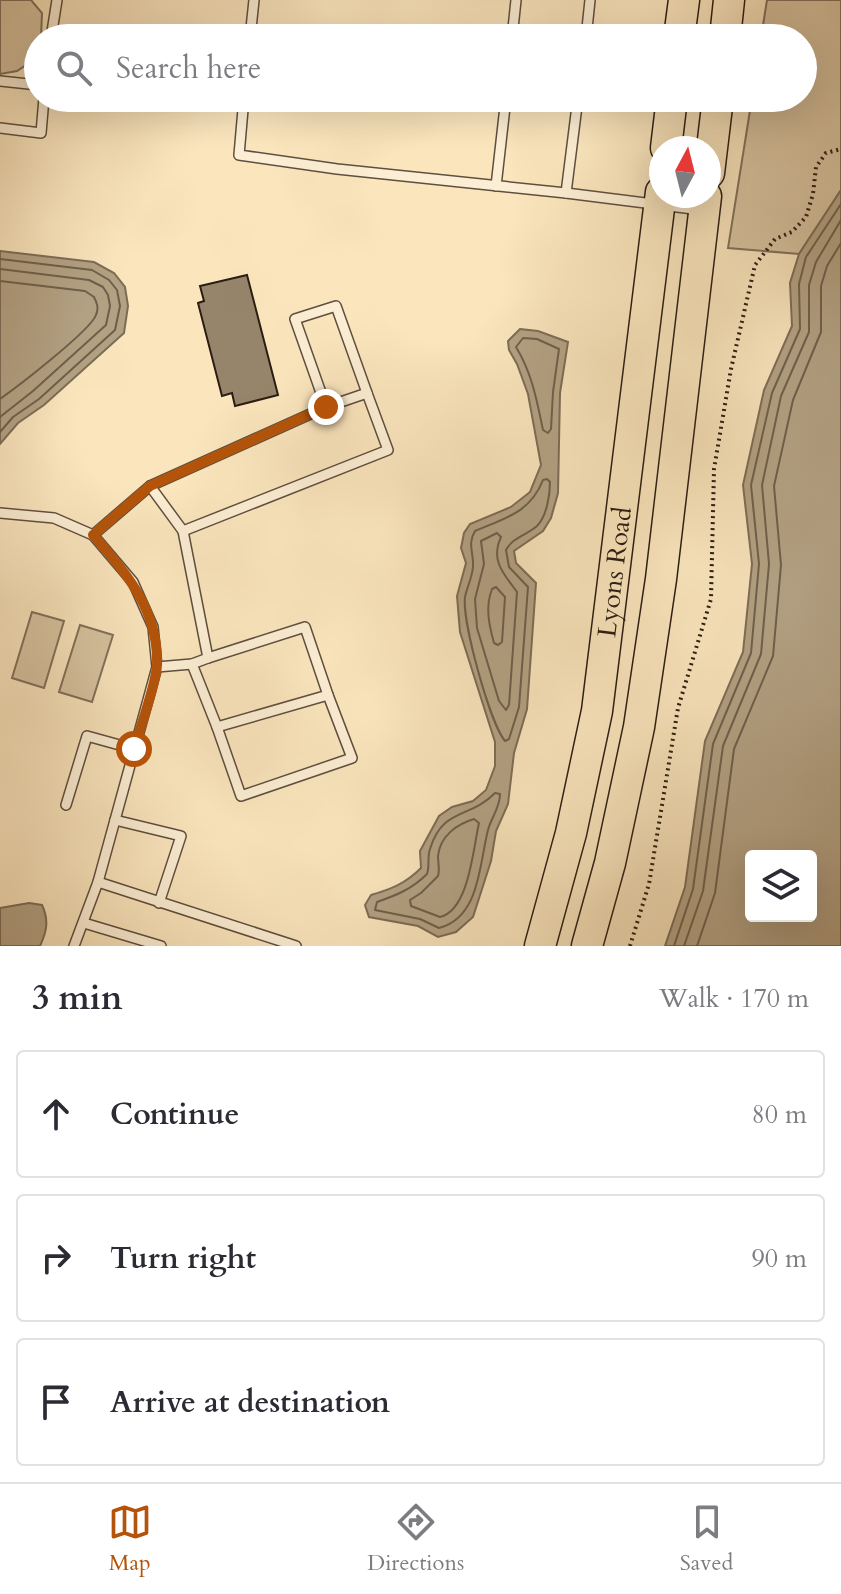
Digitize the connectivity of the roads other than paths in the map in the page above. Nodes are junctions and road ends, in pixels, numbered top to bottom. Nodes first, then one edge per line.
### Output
1 (57, 0) edge
2 (254, 0) edge
3 (516, 0) edge
4 (590, 0) edge
5 (684, 0) edge
6 (729, 0) edge
7 (53, 24) edge
8 (251, 24) edge
9 (513, 24) edge
10 (587, 24) edge
11 (681, 24) edge
12 (726, 24) edge
13 (0, 81) edge
14 (24, 84) edge
15 (43, 112) edge
16 (243, 112) edge
17 (504, 112) edge
18 (576, 112) edge
19 (670, 112) edge
20 (716, 112) edge
21 (0, 128) edge
22 (667, 136) edge
23 (713, 136) edge
24 (496, 186) junction
25 (566, 193) junction
26 (649, 197) edge
27 (659, 208) edge
28 (704, 208) edge
29 (367, 393) junction
30 (326, 407) junction
31 (150, 486) junction
32 (0, 513) edge
33 (183, 531) junction
34 (93, 535) junction
35 (208, 658) junction
36 (192, 664) junction
37 (157, 667) junction
38 (328, 695) junction
39 (217, 727) junction
40 (134, 749) junction
41 (66, 805) dead end
42 (115, 820) junction
43 (98, 882) junction
44 (159, 903) junction
45 (84, 923) junction
46 (74, 946) edge
47 (161, 946) edge
48 (296, 946) edge
49 (540, 946) edge
50 (587, 946) edge

1 - 7 lane
2 - 8 lane
3 - 9 lane
4 - 10 lane
5 - 11 main road
6 - 12 main road
13 - 14 lane
15 - 21 lane
16 - 24 lane
17 - 24 lane
18 - 25 lane
19 - 22 main road
20 - 23 main road
24 - 25 lane
25 - 26 lane
27 - 49 main road, Lyons Road
28 - 50 main road, Lyons Road
29 - 30 lane
29 - 30 lane
29 - 33 lane
30 - 31 lane
31 - 33 lane
31 - 34 lane
32 - 34 lane
33 - 35 lane
34 - 37 lane
35 - 36 lane
35 - 38 lane
36 - 37 lane
36 - 39 lane
37 - 40 lane
38 - 39 lane
38 - 39 lane
40 - 41 lane
40 - 42 lane
42 - 43 lane
42 - 44 lane
43 - 44 lane
43 - 45 lane
44 - 48 lane
45 - 46 lane
45 - 47 lane

